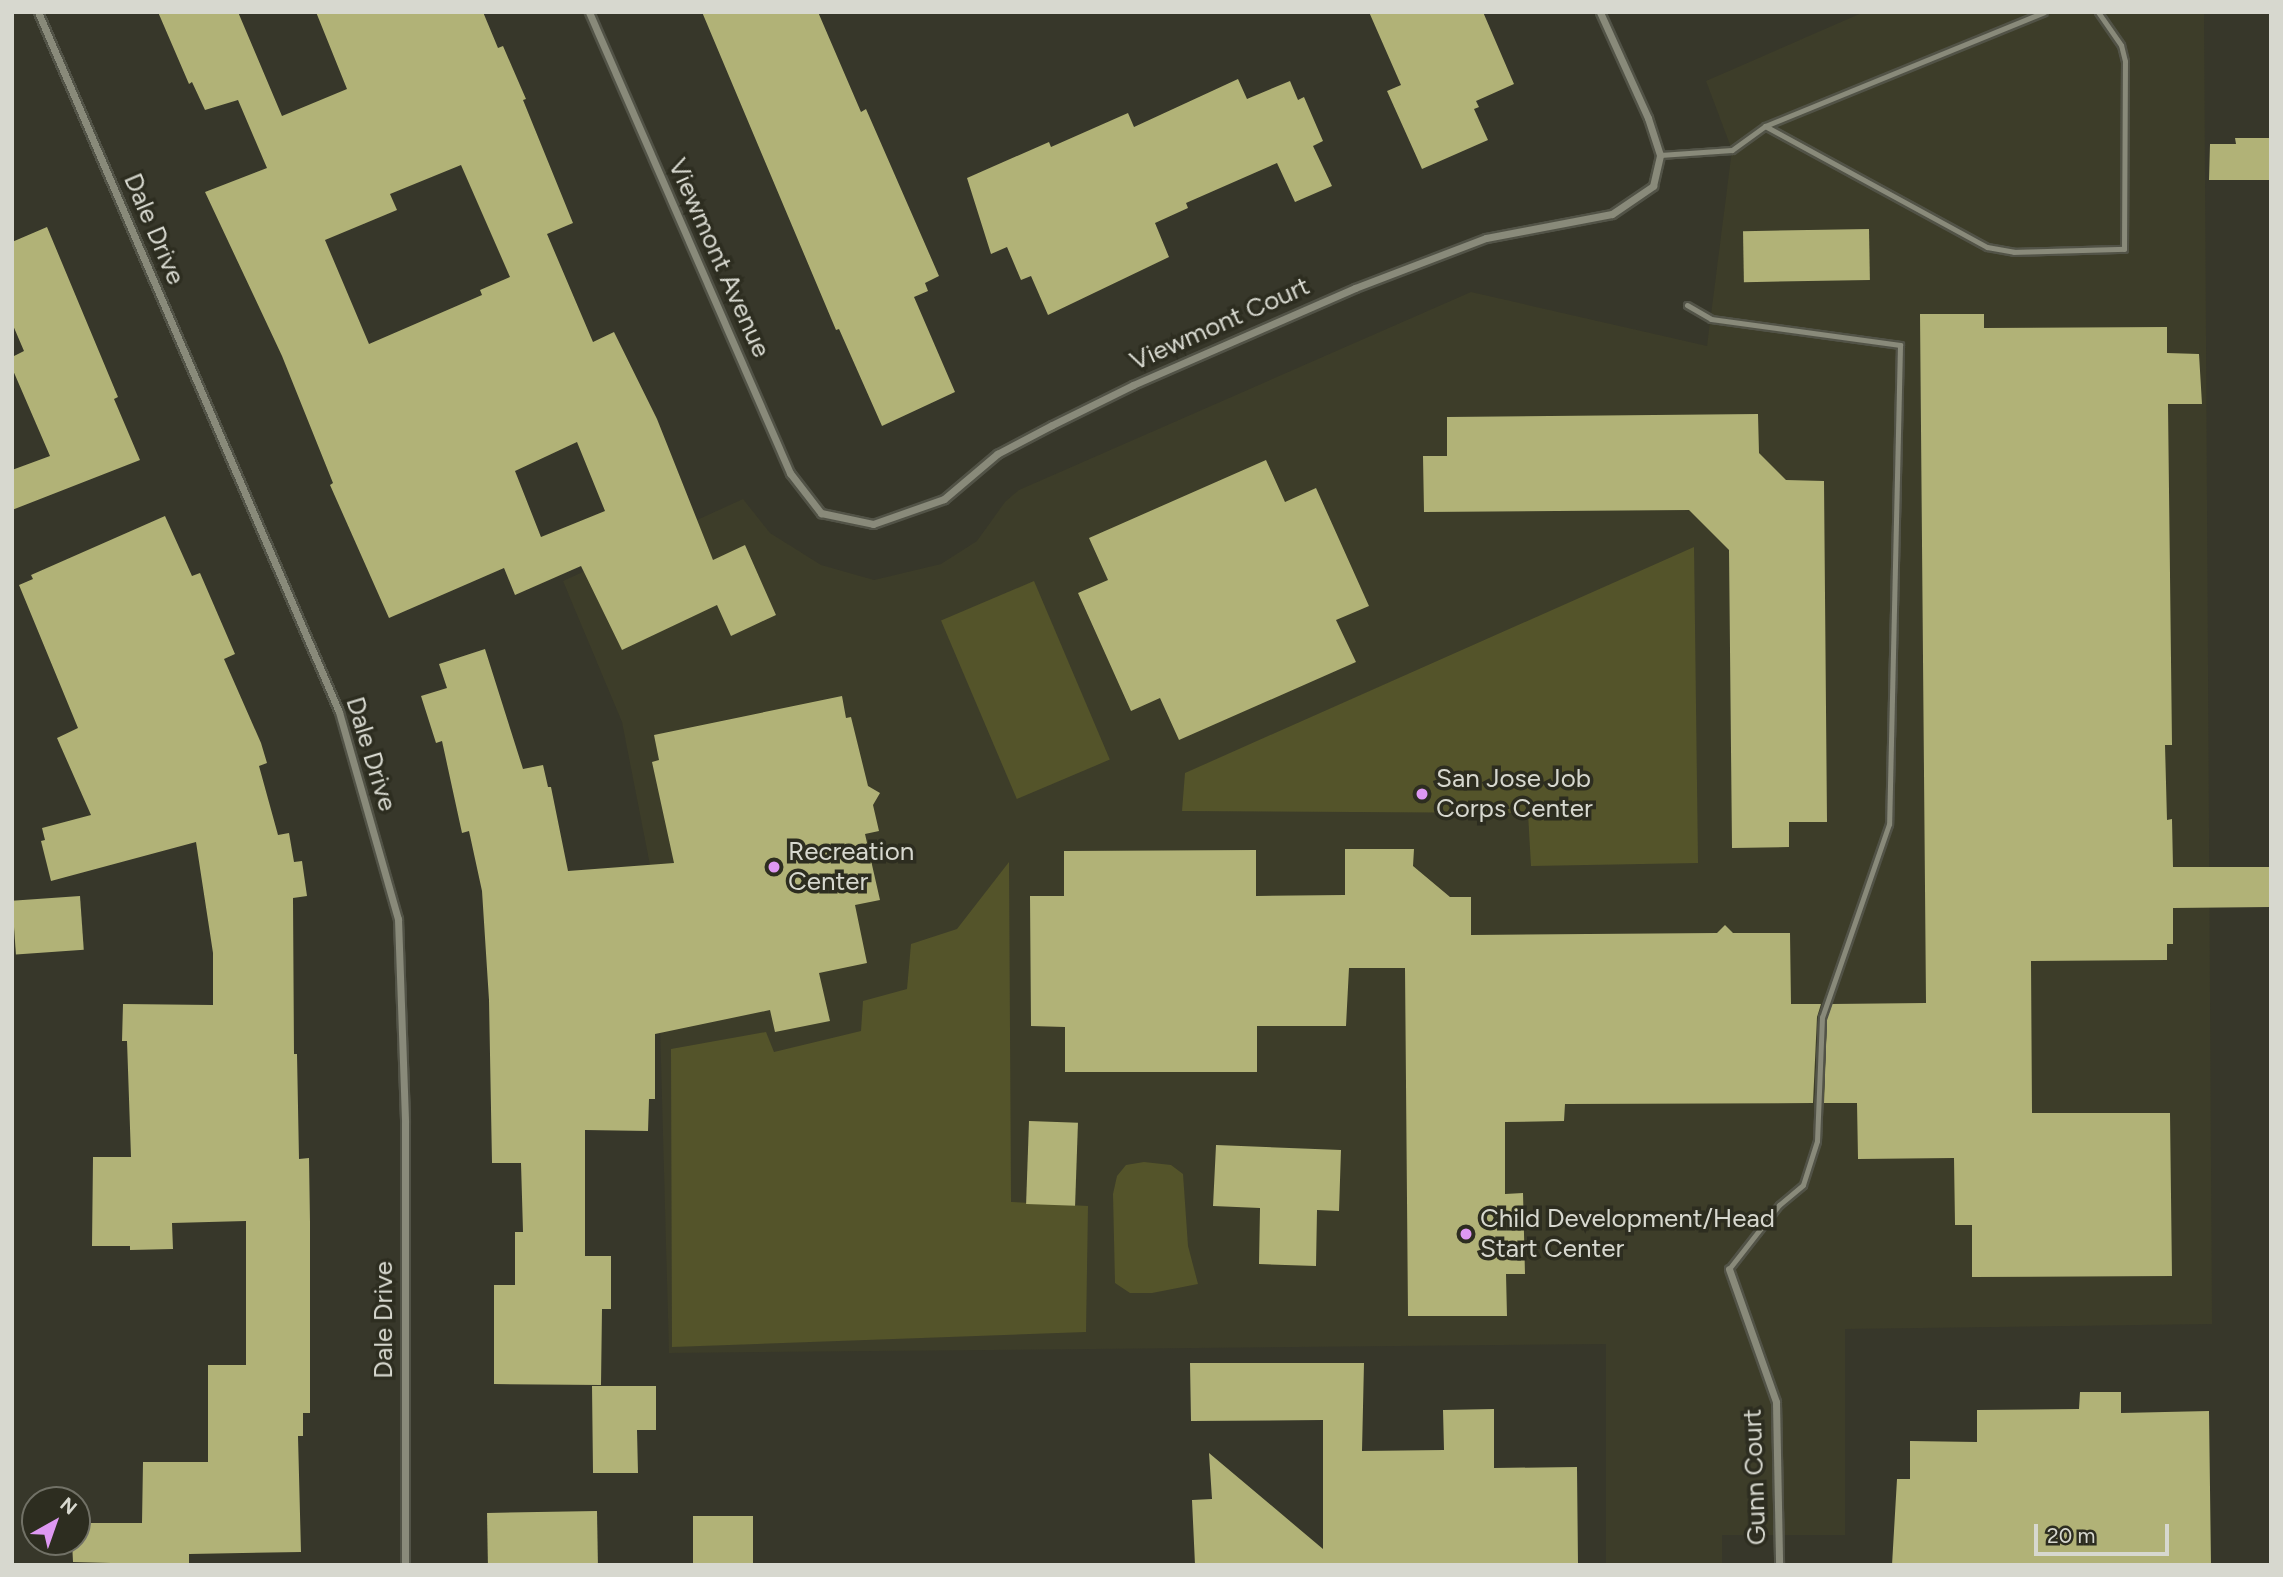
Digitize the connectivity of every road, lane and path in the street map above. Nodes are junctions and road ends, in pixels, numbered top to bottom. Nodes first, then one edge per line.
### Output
1 (38, 12) edge
2 (589, 12) edge
3 (1600, 12) edge
4 (2044, 12) edge
5 (2098, 12) edge
6 (1765, 127) junction
7 (1660, 155) junction
8 (1687, 305) dead end
9 (821, 513) joint
10 (1730, 1269) joint
11 (405, 1565) edge
12 (1779, 1565) edge

1 - 11 street, Dale Drive
2 - 9 street, Viewmont Avenue
3 - 7 street
4 - 6 lane
5 - 6 lane
6 - 7 lane
7 - 9 street, Viewmont Court
8 - 10 lane
10 - 12 street, Gunn Court

